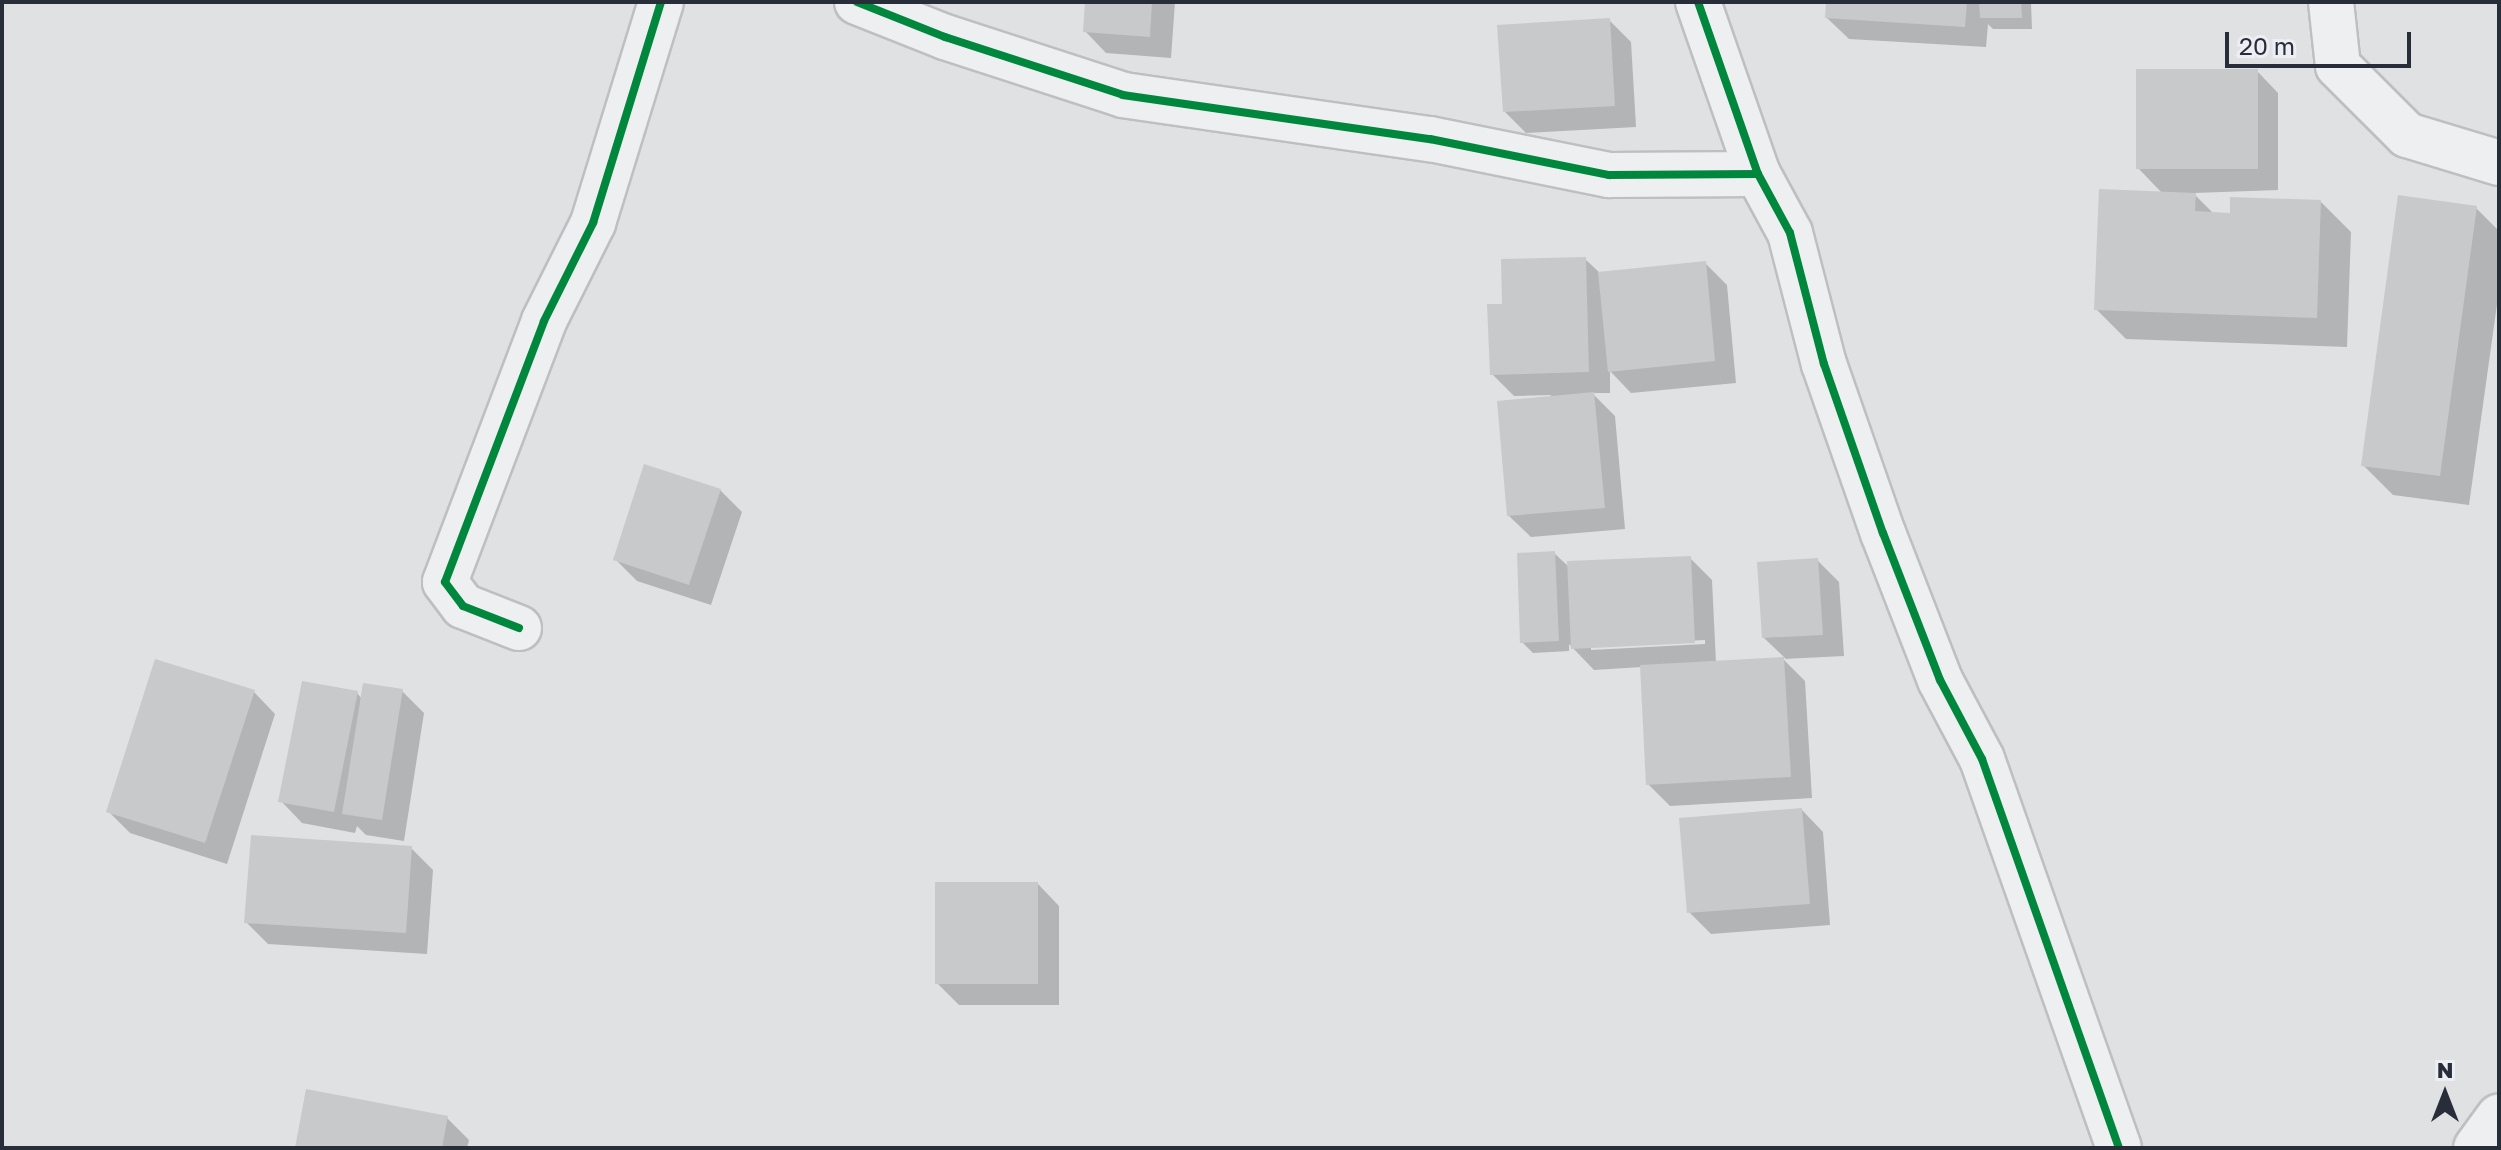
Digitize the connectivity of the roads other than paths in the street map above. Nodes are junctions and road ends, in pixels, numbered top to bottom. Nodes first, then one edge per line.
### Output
1 (661, 2) edge
2 (857, 2) edge
3 (1698, 2) edge
4 (2331, 2) edge
5 (2499, 163) edge
6 (1758, 174) junction
7 (519, 628) dead end
8 (2499, 1116) edge
9 (2119, 1148) edge
10 (2476, 1148) edge

1 - 7 street
2 - 6 street
3 - 6 street
4 - 5 street
6 - 9 street
8 - 10 street

